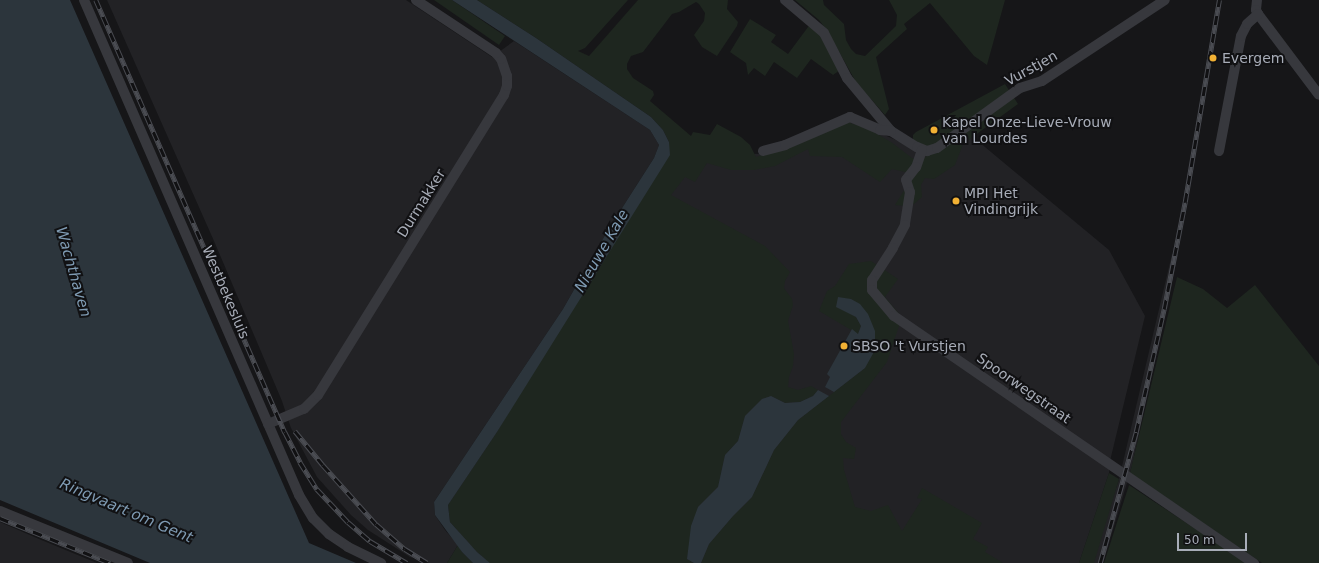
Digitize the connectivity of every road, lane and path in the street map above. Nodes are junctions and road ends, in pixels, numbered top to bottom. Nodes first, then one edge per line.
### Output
1 (84, 0) edge
2 (416, 0) edge
3 (785, 0) edge
4 (1165, 0) edge
5 (1258, 0) edge
6 (1258, 14) junction
7 (1319, 95) edge
8 (891, 131) junction
9 (922, 150) junction
10 (762, 151) dead end
11 (1220, 151) dead end
12 (268, 424) junction
13 (0, 511) edge
14 (128, 563) edge
15 (381, 563) edge
16 (1254, 563) edge

1 - 12 street, Westbekesluis
2 - 12 street, Durmakker
3 - 8 street
4 - 9 street, Vurstjen
5 - 6 street
6 - 7 street
6 - 11 street
8 - 9 street
8 - 10 street
9 - 16 street, Spoorwegstraat
12 - 15 street, Westbekesluis
13 - 14 street

